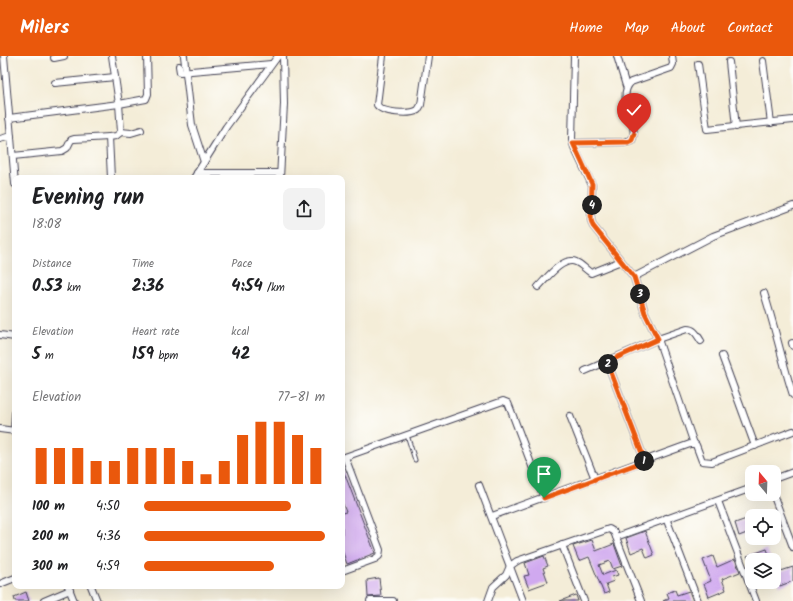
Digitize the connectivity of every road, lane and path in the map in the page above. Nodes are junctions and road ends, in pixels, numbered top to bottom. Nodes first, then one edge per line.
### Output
1 (4, 56) edge
2 (64, 56) edge
3 (112, 56) edge
4 (148, 56) edge
5 (184, 56) edge
6 (278, 56) edge
7 (283, 56) edge
8 (383, 56) edge
9 (428, 56) edge
10 (574, 56) edge
11 (617, 56) edge
12 (672, 56) edge
13 (54, 58) dead end
14 (763, 60) dead end
15 (729, 62) dead end
16 (271, 64) junction
17 (698, 64) dead end
18 (179, 66) dead end
19 (186, 71) junction
20 (115, 77) junction
21 (55, 83) dead end
22 (626, 86) junction
23 (119, 104) junction
24 (9, 118) junction
25 (793, 120) edge
26 (771, 123) junction
27 (736, 127) junction
28 (141, 130) dead end
29 (121, 132) junction
30 (11, 136) junction
31 (109, 137) junction
32 (0, 139) edge
33 (573, 143) junction
34 (13, 156) junction
35 (204, 162) junction
36 (14, 175) edge
37 (111, 175) edge
38 (195, 175) edge
39 (280, 175) edge
40 (793, 206) edge
41 (621, 261) junction
42 (634, 277) junction
43 (538, 287) dead end
44 (764, 293) dead end
45 (0, 335) edge
46 (12, 337) edge
47 (658, 339) junction
48 (700, 341) dead end
49 (722, 356) dead end
50 (607, 362) junction
51 (585, 371) dead end
52 (793, 395) edge
53 (570, 416) dead end
54 (0, 429) edge
55 (12, 431) edge
56 (793, 431) edge
57 (407, 435) junction
58 (694, 444) junction
59 (755, 446) junction
60 (345, 457) edge
61 (415, 460) dead end
62 (645, 461) junction
63 (345, 463) edge
64 (793, 472) edge
65 (781, 476) edge
66 (595, 480) junction
67 (479, 485) dead end
68 (745, 491) edge
69 (544, 498) junction
70 (718, 501) junction
71 (776, 501) edge
72 (492, 516) junction
73 (666, 518) junction
74 (616, 537) junction
75 (562, 545) junction
76 (793, 547) edge
77 (510, 566) junction
78 (345, 570) edge
79 (12, 579) edge
80 (0, 584) edge
81 (67, 589) edge
82 (69, 589) edge
83 (92, 589) edge
84 (393, 600) edge
85 (44, 601) edge
86 (74, 601) edge
87 (97, 601) edge
88 (370, 601) edge
89 (488, 601) edge
90 (522, 601) edge
91 (584, 601) edge
92 (641, 601) edge
93 (698, 601) edge
94 (756, 601) edge

1 - 24 street
2 - 13 street
3 - 20 street
4 - 23 street
5 - 19 street
6 - 16 street
7 - 39 street
8 - 9 street
10 - 33 street
11 - 22 street
12 - 22 street
14 - 26 street
15 - 27 street
16 - 19 street
16 - 35 street
17 - 27 street
18 - 19 street
19 - 35 street
20 - 21 street
20 - 23 street
22 - 33 street
23 - 24 street
23 - 29 street
24 - 30 street
25 - 26 street
26 - 27 street
28 - 29 street
29 - 31 street
30 - 32 street
30 - 34 street
31 - 34 street
31 - 37 street
33 - 41 street
34 - 36 street
35 - 38 street
40 - 42 street
41 - 42 street
41 - 43 street
42 - 47 street
44 - 52 street
45 - 46 street
47 - 48 street
47 - 50 street
47 - 58 street
49 - 59 street
50 - 51 street
50 - 62 street
53 - 66 street
54 - 55 street
56 - 59 street
57 - 60 street
57 - 61 lane
57 - 69 street
58 - 59 street
58 - 62 street
62 - 66 street
63 - 78 street
64 - 65 street
66 - 69 street
67 - 72 street
68 - 70 street
69 - 72 street
70 - 73 street
70 - 94 street
71 - 76 street
72 - 77 street
73 - 74 street
73 - 93 street
74 - 75 street
74 - 92 street
75 - 77 street
75 - 91 street
77 - 89 street
77 - 90 street
79 - 80 street
81 - 85 street
82 - 86 street
83 - 87 street
84 - 88 street

